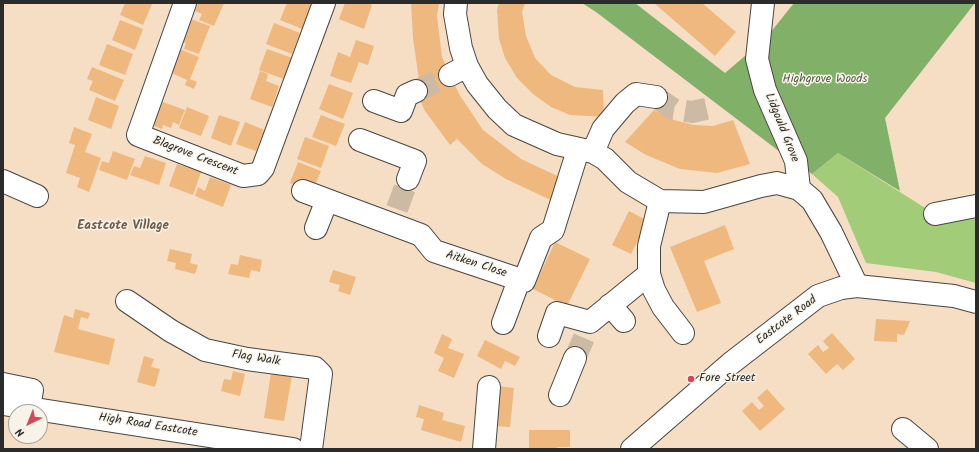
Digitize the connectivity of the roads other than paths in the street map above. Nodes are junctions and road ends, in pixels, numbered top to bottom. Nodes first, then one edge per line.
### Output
1 (185, 3) edge
2 (324, 3) edge
3 (456, 3) edge
4 (763, 3) edge
5 (416, 91) tunnel mouth
6 (656, 97) tunnel mouth
7 (374, 101) dead end
8 (360, 140) dead end
9 (585, 151) junction
10 (408, 180) tunnel mouth
11 (3, 181) edge
12 (799, 189) junction
13 (304, 191) dead end
14 (37, 196) dead end
15 (327, 200) junction
16 (660, 201) junction
17 (976, 206) edge
18 (935, 214) dead end
19 (316, 228) dead end
20 (649, 274) junction
21 (520, 280) junction
22 (857, 286) junction
23 (127, 301) dead end
24 (976, 302) edge
25 (503, 323) dead end
26 (683, 333) dead end
27 (549, 336) dead end
28 (575, 358) tunnel mouth
29 (3, 384) edge
30 (489, 386) dead end
31 (560, 395) dead end
32 (30, 404) edge
33 (48, 412) edge
34 (903, 429) dead end
35 (213, 443) edge
36 (294, 449) edge
37 (311, 449) edge
38 (484, 449) edge
39 (632, 449) edge
40 (927, 449) edge

1 - 2 street, Blagrove Crescent
3 - 9 street
4 - 12 street, Lidgould Grove
5 - 7 street
6 - 9 street
8 - 10 street
9 - 16 street
9 - 21 street, Aitken Close
11 - 14 street
12 - 16 street
12 - 22 street
13 - 15 street, Aitken Close
15 - 19 street
15 - 21 street, Aitken Close
16 - 20 street
17 - 18 street
20 - 26 street
20 - 27 street
21 - 25 street
22 - 24 street, Eastcote Road
22 - 39 street, Eastcote Road
23 - 37 street, Flag Walk
28 - 31 street
29 - 32 street
30 - 38 street
33 - 35 street, High Road Eastcote
34 - 40 street
35 - 36 street, High Road Eastcote

